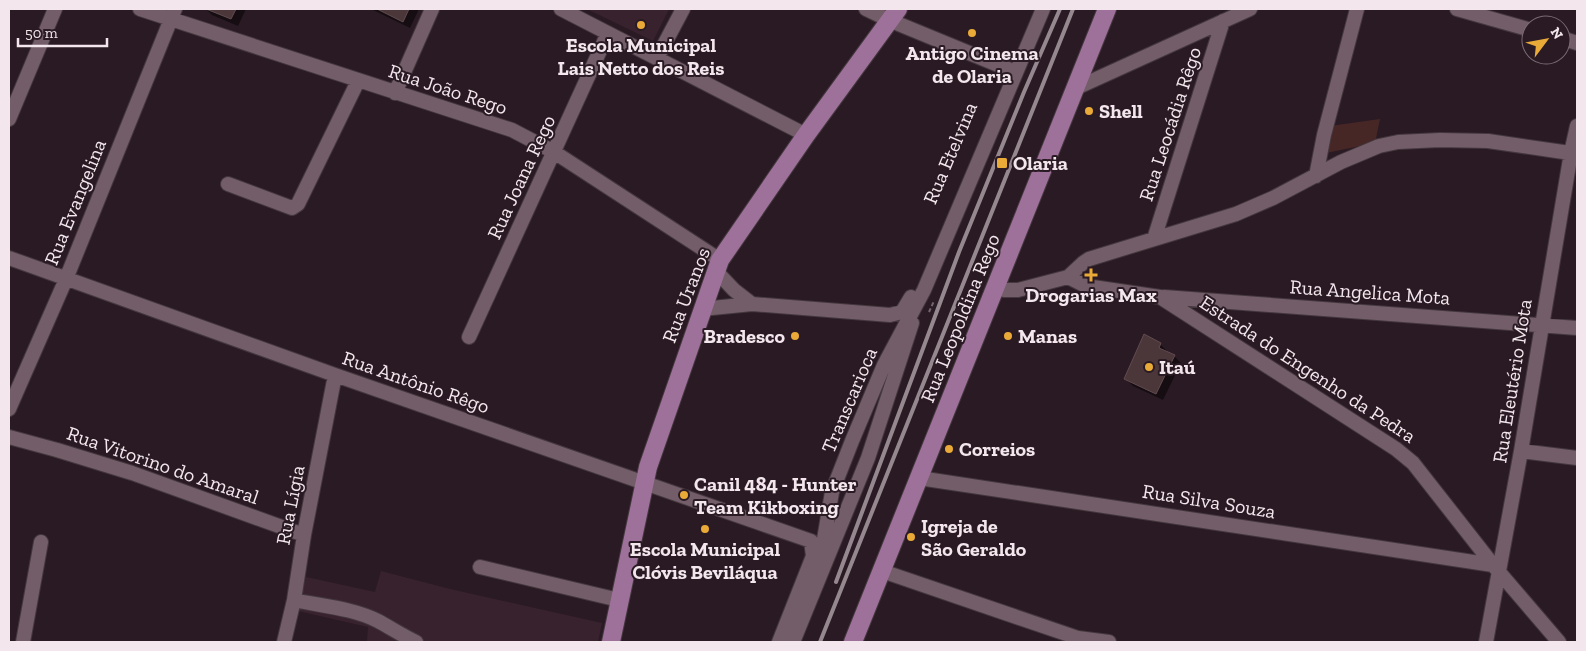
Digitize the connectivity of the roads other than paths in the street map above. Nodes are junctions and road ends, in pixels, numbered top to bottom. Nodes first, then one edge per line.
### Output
1 (55, 9) edge
2 (140, 9) edge
3 (432, 9) edge
4 (560, 9) edge
5 (683, 9) edge
6 (866, 9) edge
7 (1034, 9) edge
8 (1043, 9) edge
9 (1107, 9) edge
10 (1250, 9) edge
11 (1357, 9) edge
12 (1457, 9) edge
13 (173, 14) edge
14 (893, 14) edge
15 (1223, 21) junction
16 (1521, 27) edge
17 (608, 33) junction
18 (657, 58) junction
19 (1008, 69) junction
20 (358, 81) junction
21 (1074, 89) junction
22 (394, 93) junction
23 (9, 119) edge
24 (1577, 126) edge
25 (806, 135) junction
26 (554, 152) junction
27 (1574, 153) edge
28 (1316, 176) junction
29 (228, 184) dead end
30 (1154, 239) junction
31 (9, 258) edge
32 (717, 265) junction
33 (1068, 277) junction
34 (66, 279) junction
35 (995, 288) junction
36 (1160, 297) junction
37 (920, 298) junction
38 (752, 304) junction
39 (702, 309) junction
40 (1541, 324) junction
41 (1577, 328) edge
42 (469, 337) dead end
43 (335, 375) junction
44 (9, 409) edge
45 (9, 437) edge
46 (1521, 451) junction
47 (1577, 458) edge
48 (919, 478) junction
49 (644, 482) junction
50 (304, 536) junction
51 (41, 542) dead end
52 (480, 567) dead end
53 (1495, 568) junction
54 (882, 571) junction
55 (817, 581) junction
56 (294, 600) junction
57 (619, 600) junction
58 (22, 642) edge
59 (284, 642) edge
60 (416, 642) edge
61 (612, 642) edge
62 (779, 642) edge
63 (792, 642) edge
64 (853, 642) edge
65 (1110, 642) edge
66 (1486, 642) edge
67 (1559, 642) edge

1 - 23 street
2 - 13 street, Rua João Rego
3 - 22 street
4 - 17 street
5 - 18 street
6 - 14 street
7 - 19 street, Rua Etelvina
8 - 37 street, Transcarioca
9 - 21 main road, Rua Leopoldina Rego
10 - 15 street
11 - 28 street
12 - 16 street
13 - 20 street, Rua João Rego
13 - 34 street, Rua Evangelina
14 - 19 street
14 - 25 main road, Rua Uranos
15 - 21 street
15 - 30 street, Rua Leocádia Rêgo
17 - 18 street
17 - 26 street, Rua Joana Rego
18 - 25 street
19 - 38 street, Rua Etelvina
20 - 22 street, Rua João Rego
20 - 29 street
21 - 35 main road, Rua Leopoldina Rego
22 - 26 street, Rua João Rego
24 - 27 street, Rua Eleutério Mota
25 - 32 main road, Rua Uranos
26 - 32 street, Rua João Rego
26 - 42 street, Rua Joana Rego
27 - 28 street
27 - 40 street, Rua Eleutério Mota
28 - 30 street
30 - 33 street
31 - 34 street, Rua Antônio Rêgo
32 - 38 street, Rua João Rego
32 - 39 main road, Rua Uranos
33 - 35 street
33 - 36 street, Estrada do Engenho da Pedra
34 - 43 street, Rua Antônio Rêgo
34 - 44 street, Rua Evangelina
35 - 48 main road, Rua Leopoldina Rego
36 - 40 street, Rua Angelica Mota
36 - 53 street, Estrada do Engenho da Pedra
37 - 55 street, Transcarioca
37 - 55 street, Transcarioca
38 - 39 street
39 - 49 main road, Rua Uranos
40 - 41 street, Rua Angelica Mota
40 - 46 street, Rua Eleutério Mota
43 - 49 street, Rua Antônio Rêgo
43 - 50 street, Rua Lígia
45 - 50 street, Rua Vitorino do Amaral
46 - 47 street
46 - 53 street, Rua Eleutério Mota
48 - 53 street, Rua Silva Souza
48 - 54 main road, Rua Leopoldina Rego
49 - 57 main road, Rua Uranos
49 - 62 street, Rua Antônio Rêgo
50 - 56 street, Rua Lígia
51 - 58 street
52 - 57 street
53 - 66 street, Rua Eleutério Mota
53 - 67 street, Estrada do Engenho da Pedra
54 - 64 main road, Rua Leopoldina Rego
54 - 65 street
55 - 63 street, Transcarioca
56 - 59 street, Rua Lígia
56 - 60 street
57 - 61 main road, Rua Uranos

